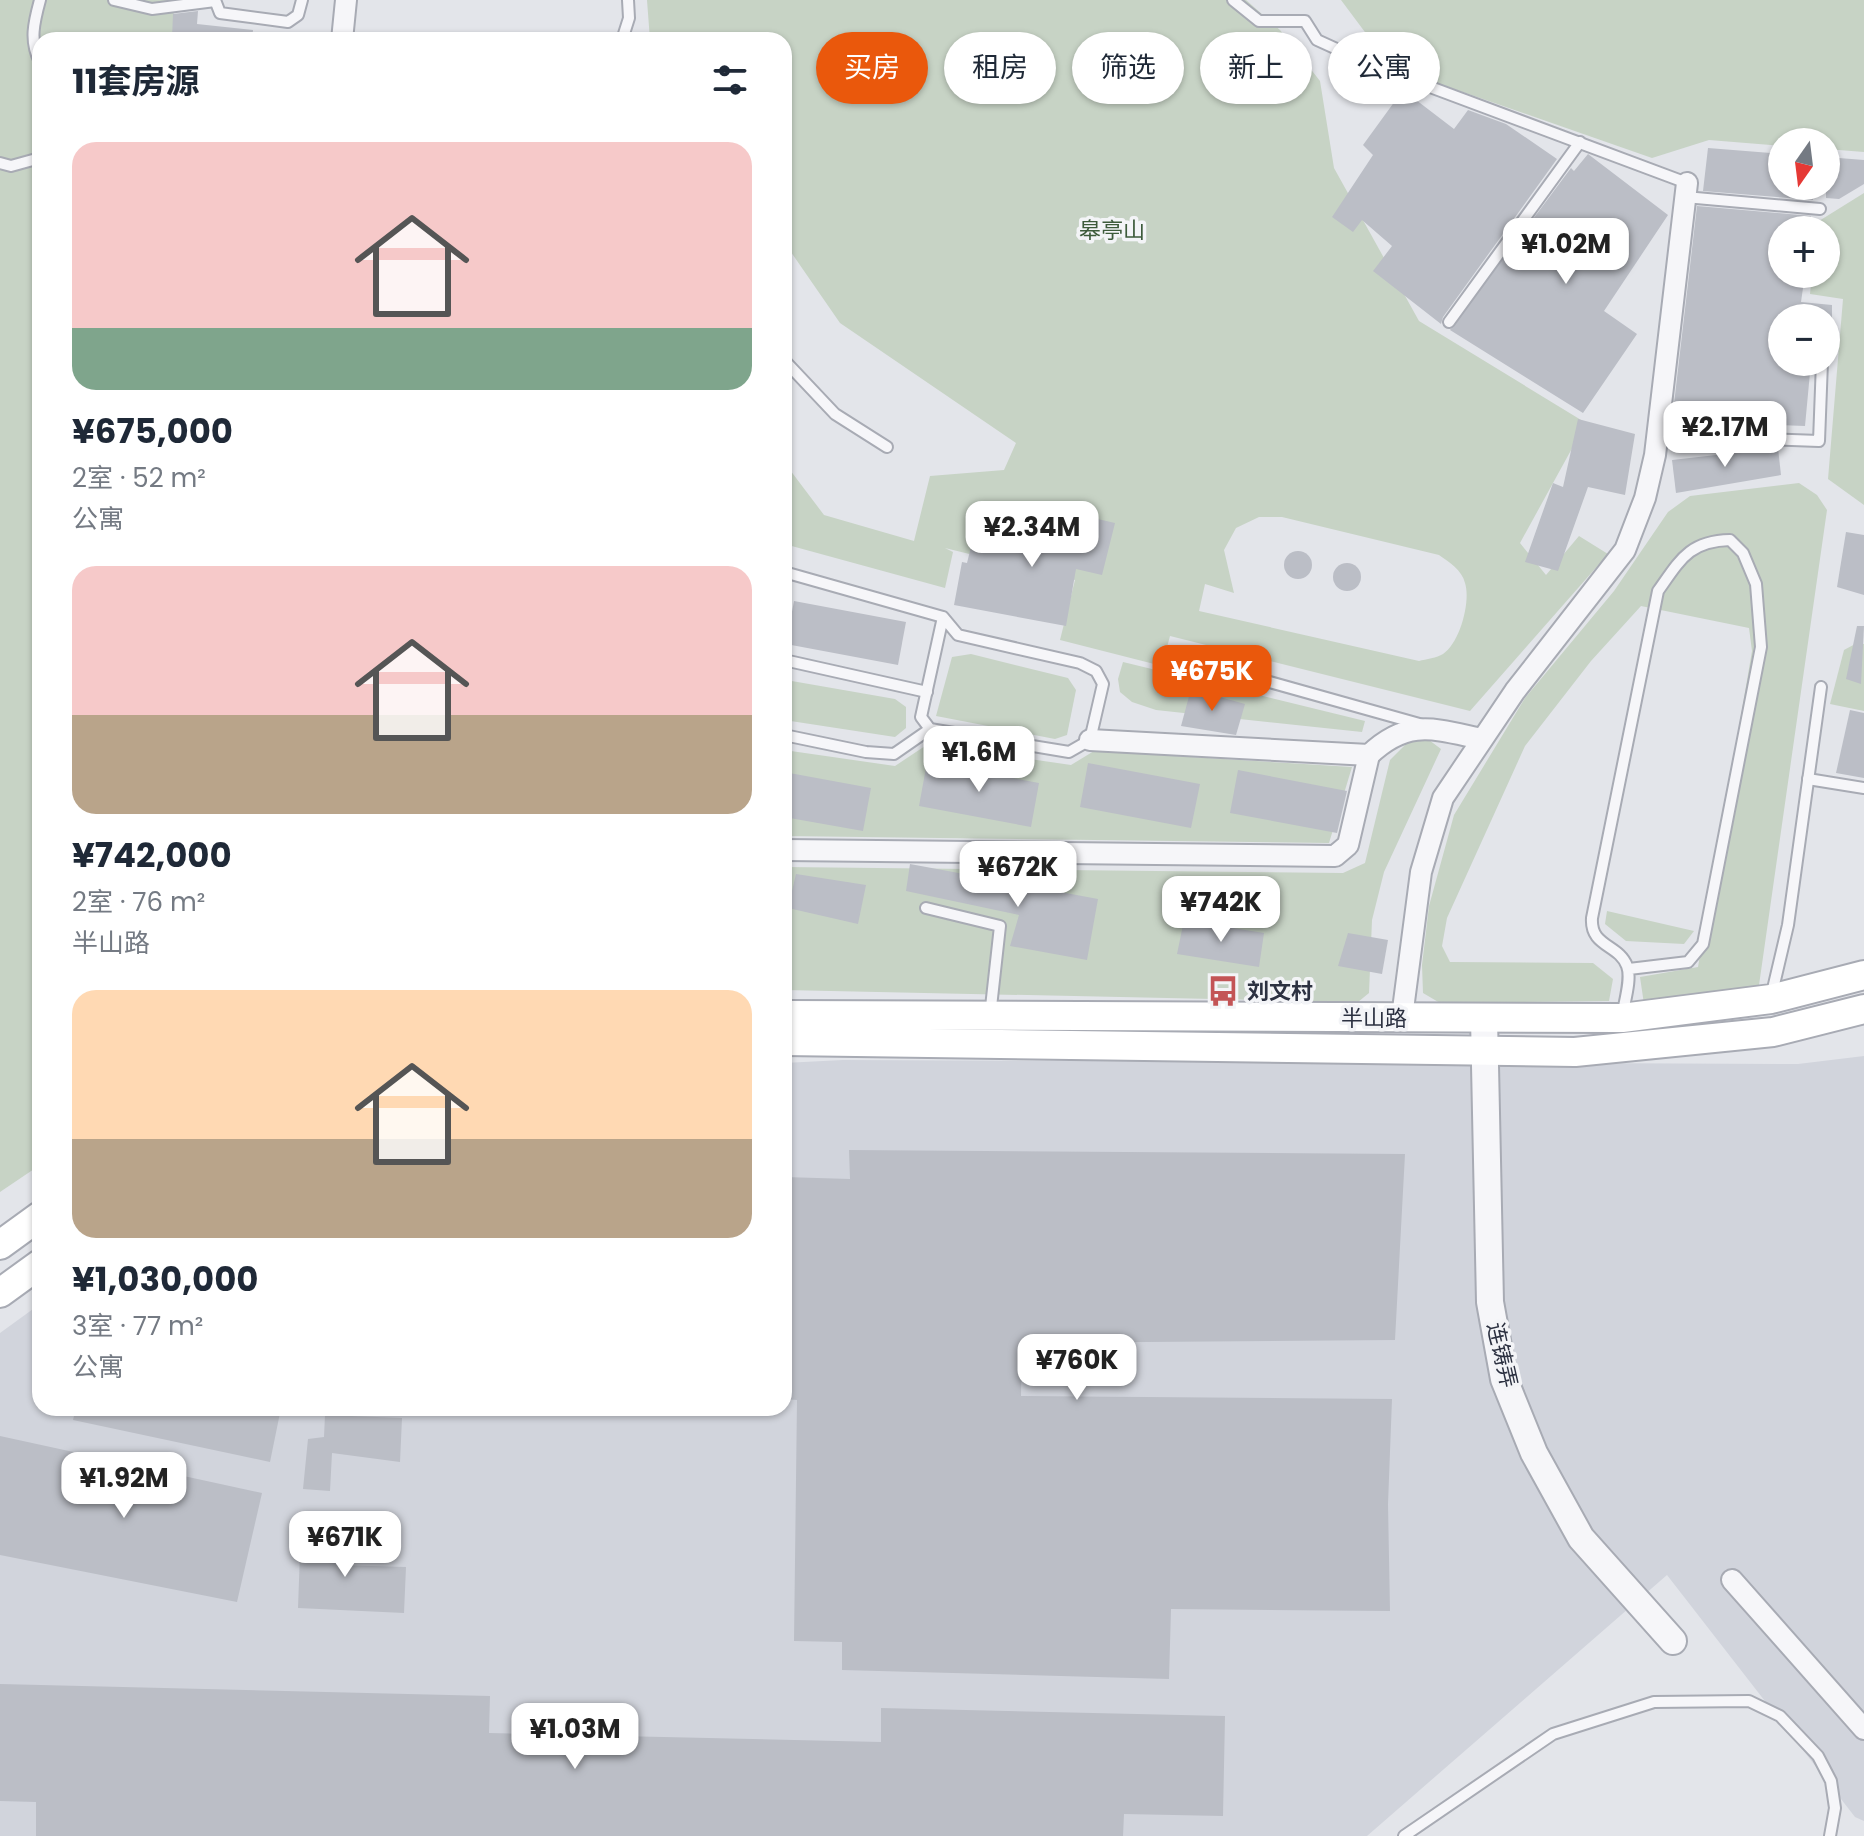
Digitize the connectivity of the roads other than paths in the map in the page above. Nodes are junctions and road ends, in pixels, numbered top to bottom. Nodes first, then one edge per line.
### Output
1 (40, 0) edge
2 (114, 0) edge
3 (302, 0) edge
4 (346, 0) edge
5 (628, 0) edge
6 (1233, 0) edge
7 (215, 1) edge
8 (33, 32) edge
9 (343, 32) edge
10 (625, 32) edge
11 (1580, 142) junction
12 (32, 160) edge
13 (0, 163) edge
14 (1686, 190) junction
15 (1820, 209) dead end
16 (1449, 322) dead end
17 (792, 368) edge
18 (1821, 376) edge
19 (1657, 435) junction
20 (887, 447) dead end
21 (792, 574) edge
22 (943, 617) junction
23 (1184, 658) dead end
24 (792, 662) edge
25 (1821, 687) dead end
26 (927, 692) junction
27 (1432, 728) junction
28 (930, 729) junction
29 (792, 737) edge
30 (1482, 739) junction
31 (1090, 740) junction
32 (1369, 755) junction
33 (1808, 779) junction
34 (1864, 788) edge
35 (792, 850) edge
36 (926, 908) dead end
37 (1629, 969) junction
38 (1864, 975) edge
39 (1771, 999) junction
40 (1864, 1009) edge
41 (792, 1015) edge
42 (1402, 1017) junction
43 (989, 1018) junction
44 (1484, 1018) junction
45 (1622, 1018) junction
46 (792, 1041) edge
47 (1484, 1051) junction
48 (32, 1222) edge
49 (0, 1245) edge
50 (32, 1270) edge
51 (0, 1293) edge
52 (1732, 1580) dead end
53 (1673, 1641) dead end
54 (1864, 1729) edge
55 (1404, 1836) edge
56 (1830, 1836) edge

1 - 8 lane
2 - 7 lane
3 - 7 lane
4 - 9 street
5 - 10 lane
6 - 11 lane
11 - 14 lane
11 - 16 lane
12 - 13 lane
14 - 15 lane
14 - 19 street
17 - 20 lane
18 - 19 lane
19 - 30 street
21 - 22 lane
22 - 26 lane
22 - 31 lane
23 - 27 lane
24 - 26 lane
25 - 33 lane
26 - 28 lane
27 - 30 street
27 - 32 street
28 - 29 lane
28 - 31 lane
30 - 42 street
31 - 32 street
32 - 35 street
33 - 34 lane
33 - 39 lane
36 - 43 lane
37 - 37 lane
37 - 45 lane
38 - 39 main road, 半山路
39 - 45 main road, 半山路
40 - 47 main road, 半山路
41 - 43 main road, 半山路
42 - 43 main road, 半山路
42 - 44 main road, 半山路
44 - 45 main road, 半山路
44 - 47 street, 连铸弄
46 - 47 main road, 半山路
47 - 53 street, 连铸弄
48 - 49 main road
50 - 51 main road
52 - 54 street
55 - 56 lane

